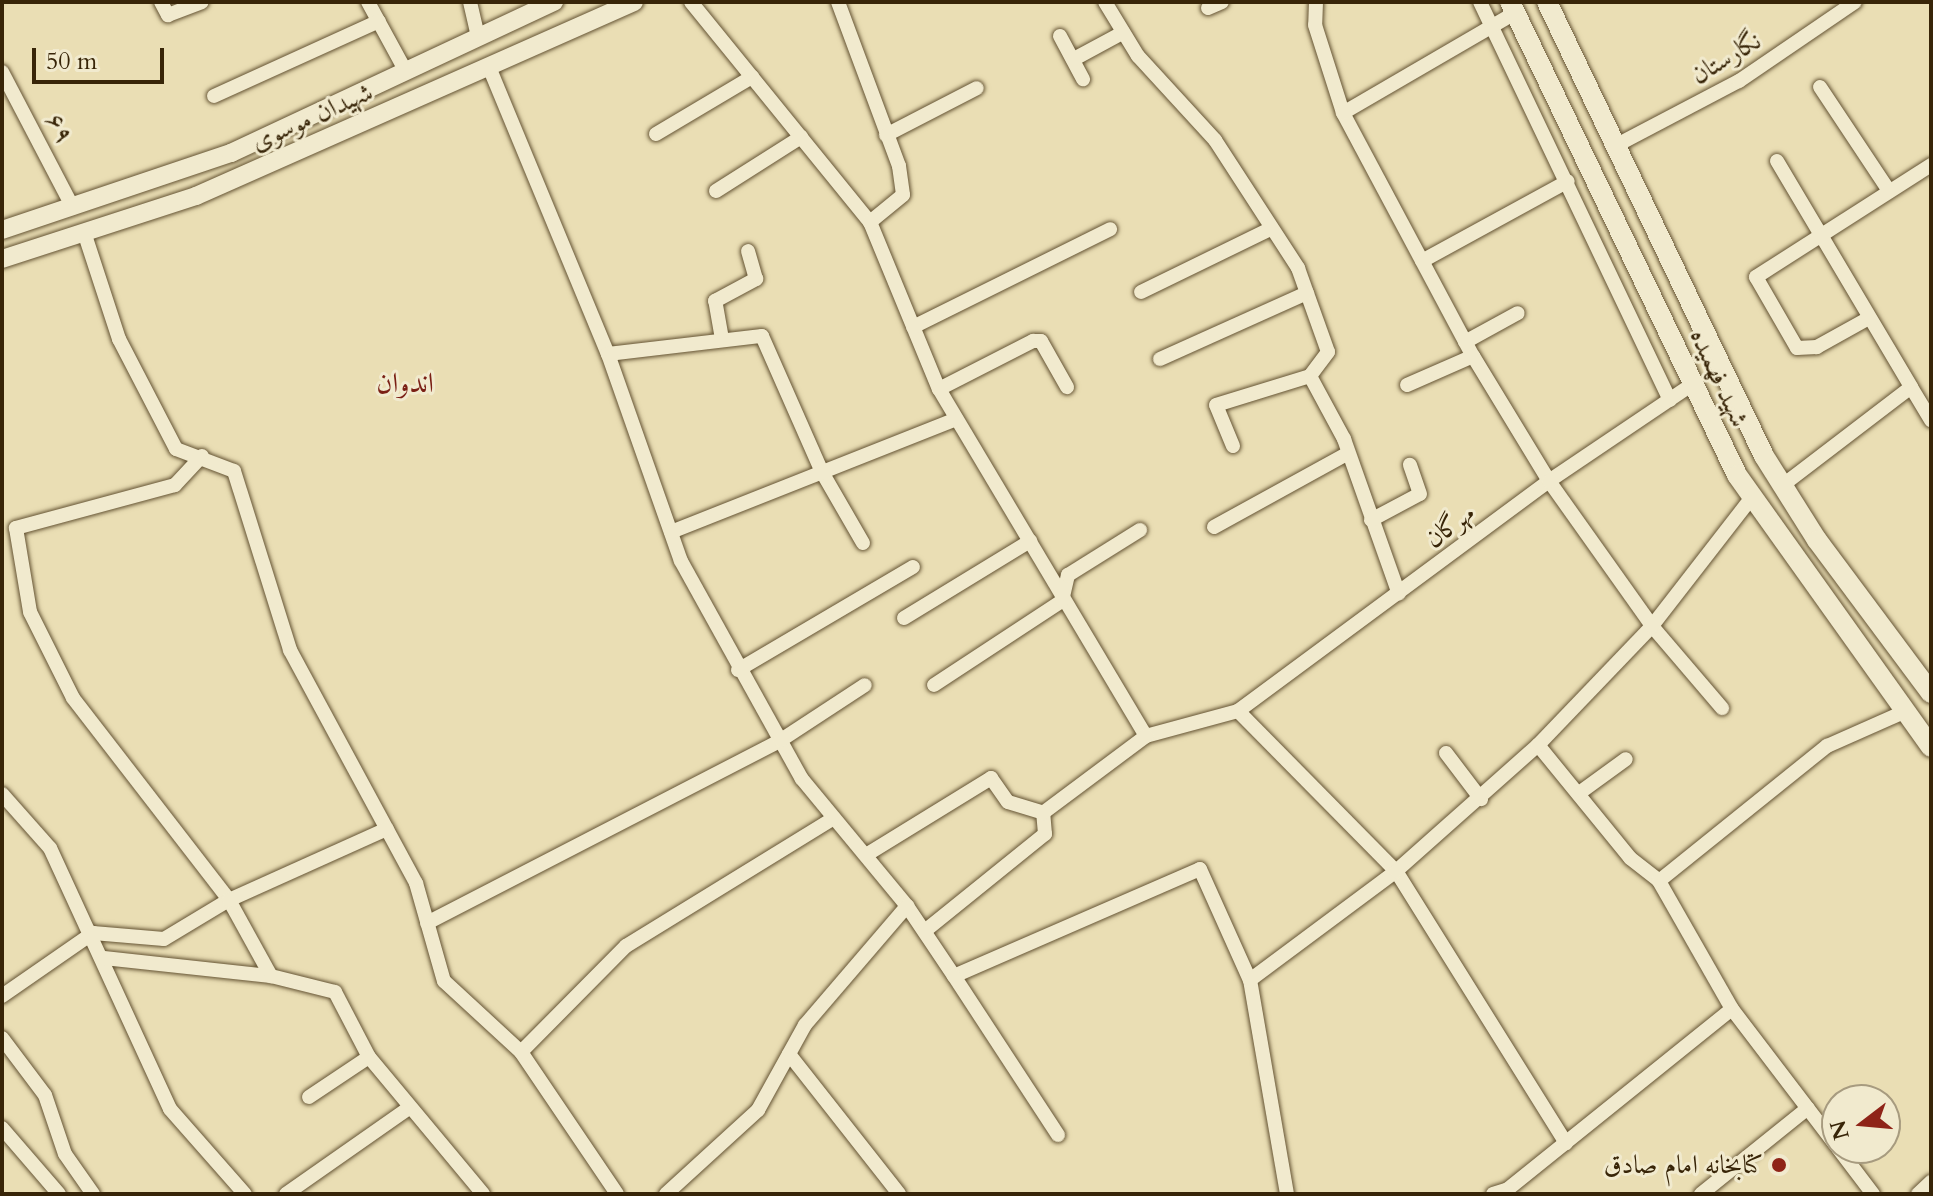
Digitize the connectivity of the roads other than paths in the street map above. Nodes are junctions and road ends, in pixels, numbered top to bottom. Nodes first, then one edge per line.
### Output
1 (161, 2) edge
2 (202, 2) edge
3 (368, 2) edge
4 (470, 2) edge
5 (554, 2) edge
6 (634, 2) edge
7 (691, 2) edge
8 (838, 2) edge
9 (1105, 2) edge
10 (1316, 2) edge
11 (1480, 2) edge
12 (1547, 2) edge
13 (1855, 2) edge
14 (1512, 7) edge
15 (379, 21) junction
16 (1492, 26) junction
17 (477, 33) junction
18 (1122, 33) junction
19 (1060, 36) dead end
20 (1074, 59) junction
21 (489, 67) junction
22 (404, 68) junction
23 (2, 72) edge
24 (752, 77) junction
25 (1083, 79) dead end
26 (1820, 87) dead end
27 (977, 88) dead end
28 (214, 96) dead end
29 (1343, 113) junction
30 (656, 134) dead end
31 (886, 135) junction
32 (801, 137) junction
33 (1615, 146) junction
34 (1777, 161) dead end
35 (1931, 165) edge
36 (1568, 181) junction
37 (716, 191) dead end
38 (1889, 191) junction
39 (1642, 203) junction
40 (73, 208) junction
41 (1614, 218) junction
42 (870, 222) junction
43 (1110, 229) dead end
44 (1270, 229) junction
45 (2, 230) edge
46 (84, 232) junction
47 (1819, 235) junction
48 (1663, 247) junction
49 (748, 251) dead end
50 (2, 259) edge
51 (1422, 261) junction
52 (1635, 262) junction
53 (1141, 292) dead end
54 (1307, 293) junction
55 (1518, 313) dead end
56 (1869, 318) junction
57 (913, 327) junction
58 (722, 339) junction
59 (1465, 342) junction
60 (608, 354) junction
61 (1473, 356) junction
62 (1160, 359) dead end
63 (1310, 376) junction
64 (1693, 384) junction
65 (1407, 385) dead end
66 (1067, 387) dead end
67 (1911, 387) junction
68 (939, 389) junction
69 (1670, 400) junction
70 (956, 419) junction
71 (1931, 420) edge
72 (1233, 446) dead end
73 (1345, 455) junction
74 (202, 456) junction
75 (1410, 465) dead end
76 (822, 472) junction
77 (1549, 481) junction
78 (1783, 485) junction
79 (1752, 497) junction
80 (1371, 520) junction
81 (1214, 527) dead end
82 (1140, 530) dead end
83 (9, 531) edge
84 (671, 532) junction
85 (1030, 541) junction
86 (863, 543) dead end
87 (913, 567) dead end
88 (1399, 594) junction
89 (1062, 601) junction
90 (904, 618) dead end
91 (1652, 626) junction
92 (738, 670) junction
93 (865, 685) dead end
94 (934, 685) dead end
95 (1931, 693) edge
96 (1722, 708) dead end
97 (1238, 711) junction
98 (1906, 711) junction
99 (1146, 736) junction
100 (781, 740) junction
101 (1538, 745) junction
102 (1931, 747) edge
103 (1446, 753) dead end
104 (1626, 759) dead end
105 (1582, 791) junction
106 (2, 794) edge
107 (1481, 799) junction
108 (1043, 813) junction
109 (834, 818) junction
110 (387, 829) junction
111 (866, 855) junction
112 (1396, 871) junction
113 (1659, 881) junction
114 (229, 900) junction
115 (907, 906) junction
116 (427, 923) junction
117 (926, 930) junction
118 (93, 933) junction
119 (104, 958) junction
120 (271, 976) junction
121 (954, 976) junction
122 (1250, 980) junction
123 (2, 996) edge
124 (1732, 1009) junction
125 (2, 1038) edge
126 (521, 1052) junction
127 (789, 1054) junction
128 (369, 1057) junction
129 (309, 1097) dead end
130 (409, 1108) junction
131 (1808, 1108) junction
132 (1821, 1125) edge
133 (2, 1128) edge
134 (1058, 1135) dead end
135 (1566, 1143) junction
136 (1851, 1164) edge
137 (1931, 1182) edge
138 (1509, 1191) edge
139 (59, 1194) edge
140 (93, 1194) edge
141 (245, 1194) edge
142 (286, 1194) edge
143 (483, 1194) edge
144 (617, 1194) edge
145 (666, 1194) edge
146 (899, 1194) edge
147 (1287, 1194) edge
148 (1493, 1194) edge
149 (1701, 1194) edge
150 (1873, 1194) edge
151 (1918, 1194) edge

1 - 2 street
3 - 15 street
4 - 17 street
5 - 17 street, شهیدان موسوی
6 - 21 street, شهیدان موسوی
7 - 24 street
8 - 31 street
9 - 18 street
10 - 29 street
11 - 16 street
12 - 33 main road, شهید فهمیده
13 - 33 street, نگارستان
14 - 16 street
14 - 41 main road, شهید فهمیده
15 - 22 street
15 - 28 street
16 - 29 street
16 - 36 street
17 - 22 street, شهیدان موسوی
18 - 20 street
18 - 44 street
19 - 20 street
20 - 25 street
21 - 46 street, شهیدان موسوی
21 - 60 street
22 - 40 street, شهیدان موسوی
23 - 40 street, ۶۹
24 - 30 street
24 - 32 street
26 - 38 street
27 - 31 street
29 - 51 street
31 - 42 street
32 - 37 street
32 - 42 street
33 - 39 main road, شهید فهمیده
34 - 47 street
35 - 38 street
36 - 51 street
36 - 69 street
38 - 47 street
39 - 41 main road
39 - 48 main road, شهید فهمیده
40 - 45 street, شهیدان موسوی
41 - 52 main road, شهید فهمیده
42 - 57 street
43 - 57 street
44 - 53 street
44 - 54 street
46 - 50 street, شهیدان موسوی
46 - 74 street
47 - 56 street
47 - 56 street
48 - 52 main road
48 - 78 main road, شهید فهمیده
49 - 58 street
51 - 59 street
52 - 64 main road, شهید فهمیده
54 - 62 street
54 - 63 street
55 - 59 street
56 - 67 street
57 - 68 street
58 - 60 street
58 - 76 street
59 - 61 street
60 - 84 street
61 - 65 street
61 - 77 street
63 - 72 street
63 - 73 street
64 - 69 street, مهرگان
64 - 79 main road, شهید فهمیده
66 - 68 street
67 - 71 street
67 - 78 street
68 - 70 street
69 - 77 street, مهرگان
70 - 76 street
70 - 85 street
73 - 80 street
73 - 81 street
74 - 83 street
74 - 110 street
75 - 80 street
76 - 84 street
76 - 86 street
77 - 88 street, مهرگان
77 - 91 street
78 - 95 main road, شهید فهمیده
79 - 91 street
79 - 98 main road, شهید فهمیده
80 - 88 street
82 - 89 street
83 - 114 street
84 - 92 street
85 - 89 street
85 - 90 street
87 - 92 street
88 - 97 street, مهرگان
89 - 94 street
89 - 99 street
91 - 96 street
91 - 101 street
92 - 100 street
93 - 100 street
97 - 99 street
97 - 112 street
98 - 102 main road, شهید فهمیده
98 - 113 street
99 - 108 street
100 - 109 street
100 - 116 street
101 - 105 street
101 - 107 street
103 - 107 street
104 - 105 street
105 - 113 street
106 - 118 street
107 - 112 street
108 - 111 street
108 - 117 street
109 - 111 street
109 - 126 street
110 - 114 street
110 - 116 street
111 - 115 street
112 - 122 street
112 - 135 street
113 - 124 street
114 - 118 street
114 - 120 street
115 - 117 street
115 - 127 street
116 - 126 street
117 - 121 street
118 - 119 street
118 - 123 street
119 - 120 street
119 - 141 street
120 - 128 street
121 - 122 street
121 - 134 street
122 - 147 street
124 - 131 street
124 - 135 street
125 - 140 street
126 - 144 street
127 - 145 street
127 - 146 street
128 - 129 street
128 - 130 street
130 - 142 street
130 - 143 street
131 - 132 street
131 - 149 street
133 - 139 street
135 - 138 street
136 - 150 street
137 - 151 street
138 - 148 street

